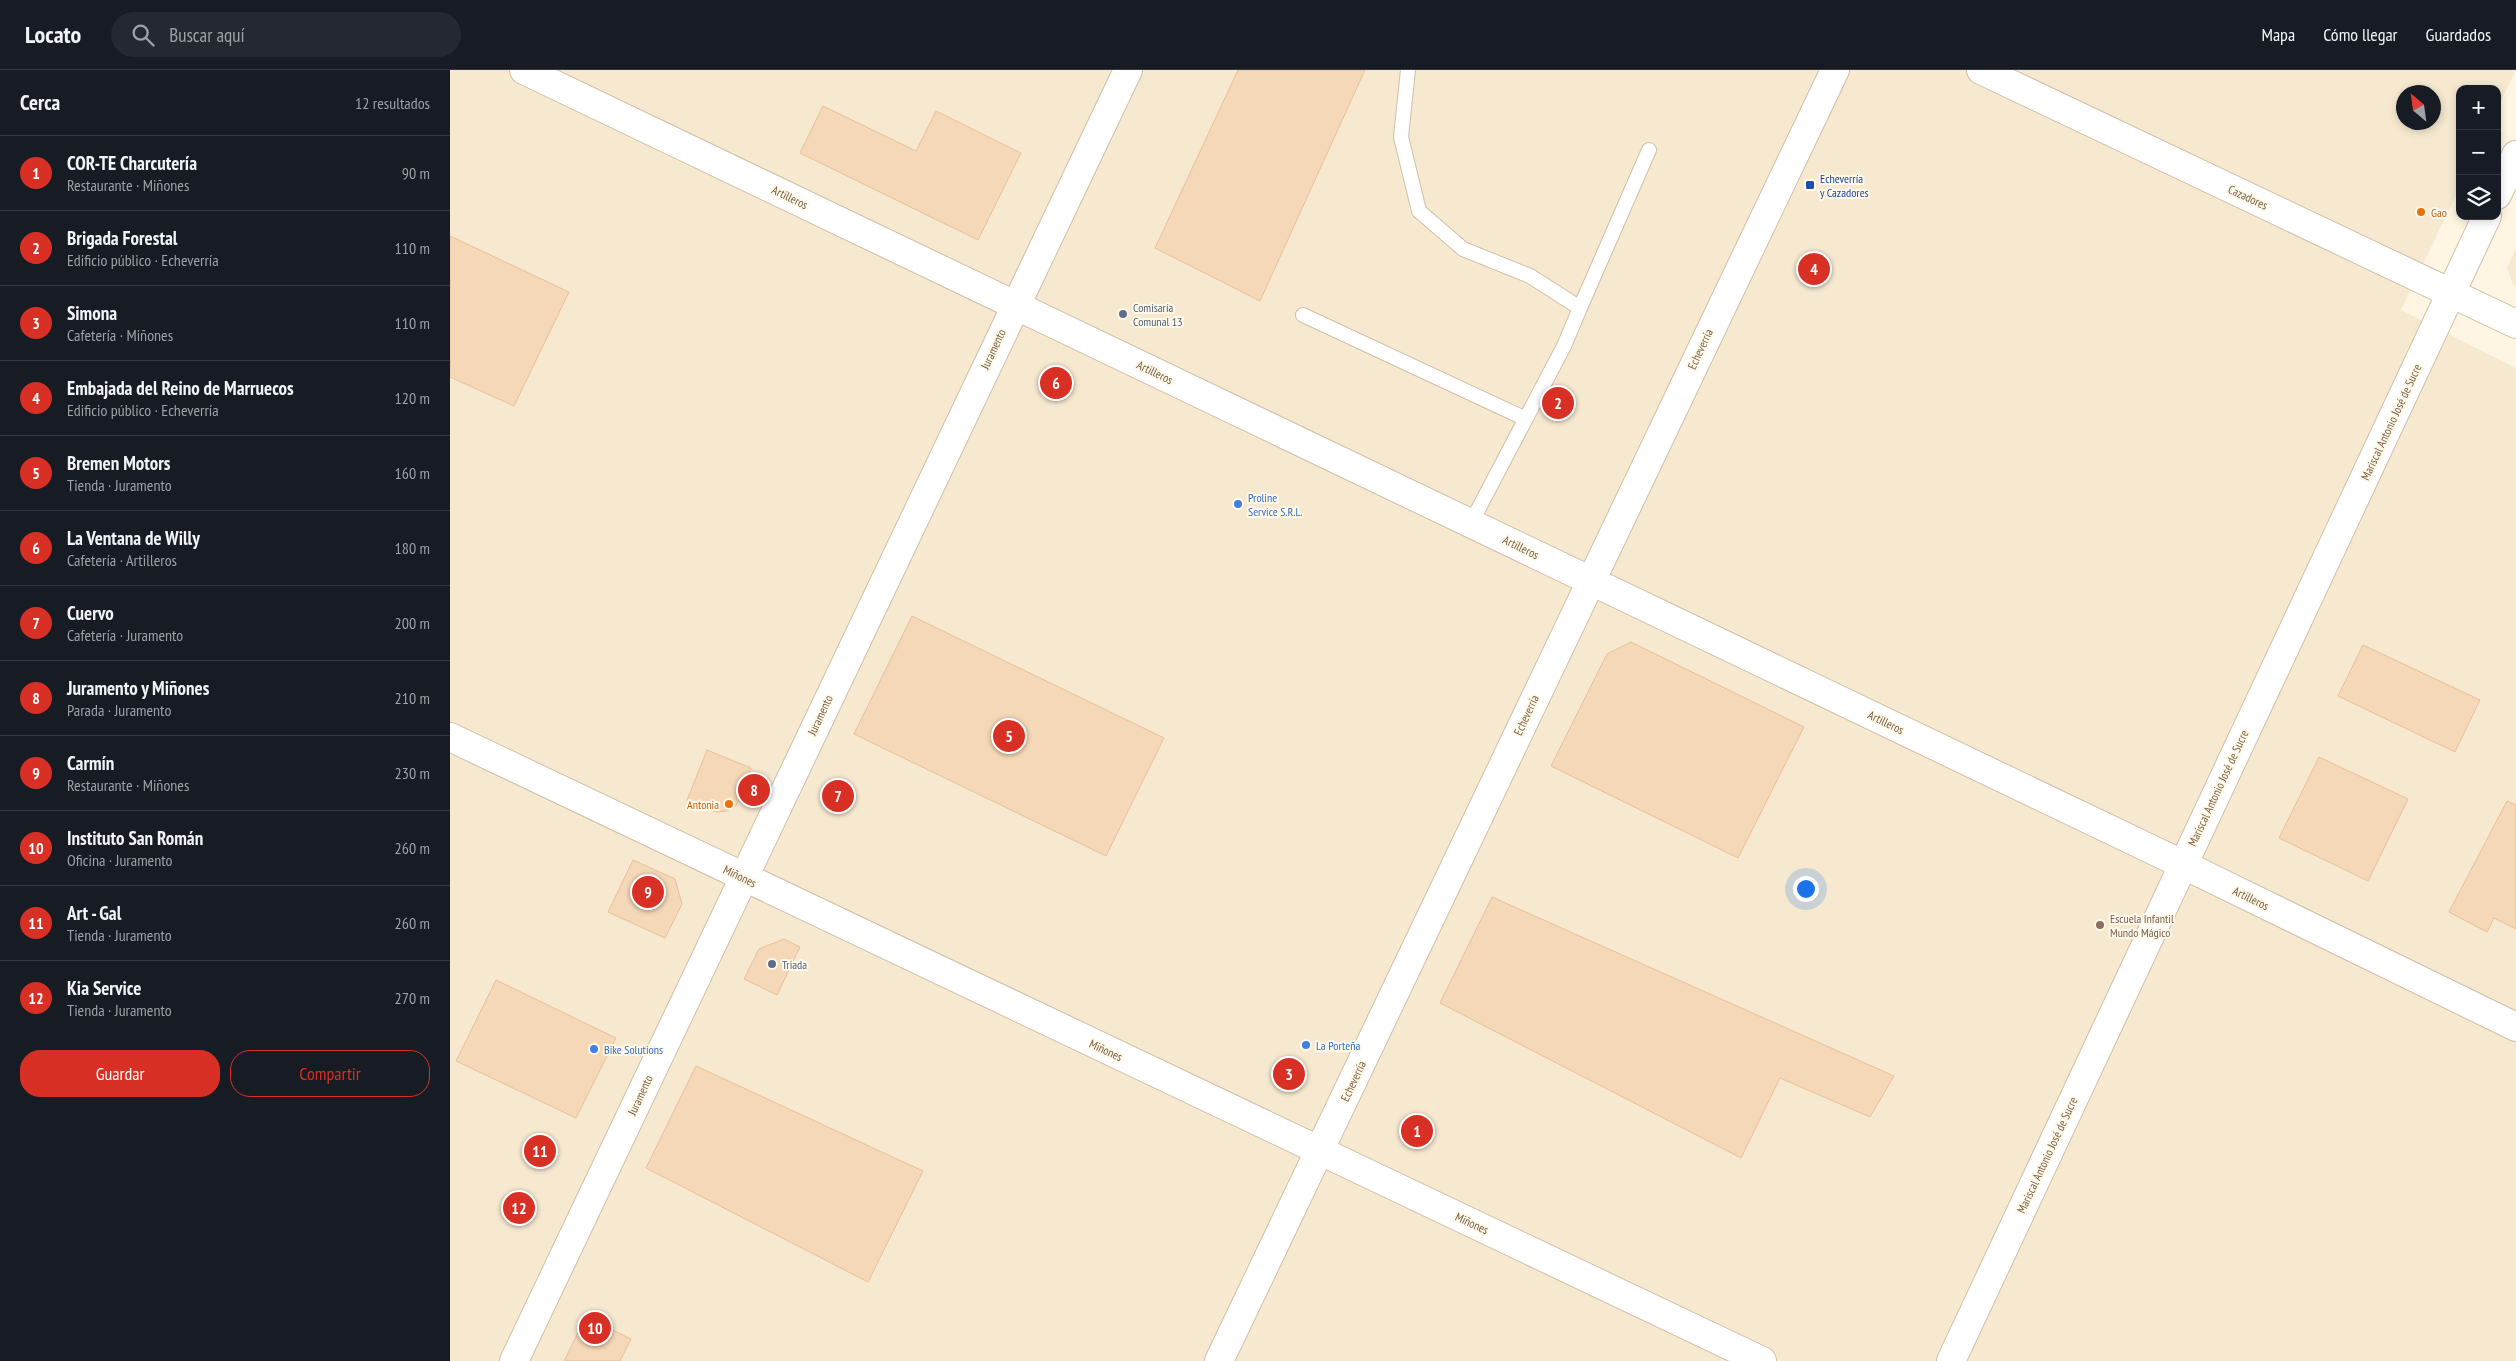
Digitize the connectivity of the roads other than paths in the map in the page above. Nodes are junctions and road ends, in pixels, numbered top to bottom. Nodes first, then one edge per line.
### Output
1 (524, 70) edge
2 (1128, 70) edge
3 (1408, 70) edge
4 (1835, 70) edge
5 (1981, 70) edge
6 (1649, 150) dead end
7 (2516, 155) edge
8 (2501, 187) edge
9 (2485, 220) edge
10 (2451, 294) junction
11 (1014, 305) junction
12 (1580, 308) junction
13 (1303, 314) dead end
14 (2516, 324) edge
15 (1526, 418) junction
16 (1471, 524) junction
17 (1590, 581) junction
18 (450, 737) edge
19 (2182, 864) junction
20 (743, 878) junction
21 (2516, 1027) edge
22 (1320, 1151) junction
23 (514, 1361) edge
24 (1219, 1361) edge
25 (1762, 1361) edge
26 (1951, 1361) edge

1 - 11 street, Artilleros
2 - 11 street, Juramento
3 - 12 lane
4 - 17 street, Echeverría
5 - 10 street, Cazadores
6 - 12 lane
7 - 8 street
9 - 10 street, Mariscal Antonio José de Sucre
10 - 14 street, Cazadores
10 - 19 street, Mariscal Antonio José de Sucre
11 - 16 street, Artilleros
11 - 20 street, Juramento
12 - 15 lane
13 - 15 lane
15 - 16 lane
16 - 17 street, Artilleros
17 - 19 street, Artilleros
17 - 22 street, Echeverría
18 - 20 street, Miñones
19 - 21 street, Artilleros
19 - 26 street, Mariscal Antonio José de Sucre
20 - 22 street, Miñones
20 - 23 street, Juramento
22 - 24 street, Echeverría
22 - 25 street, Miñones

